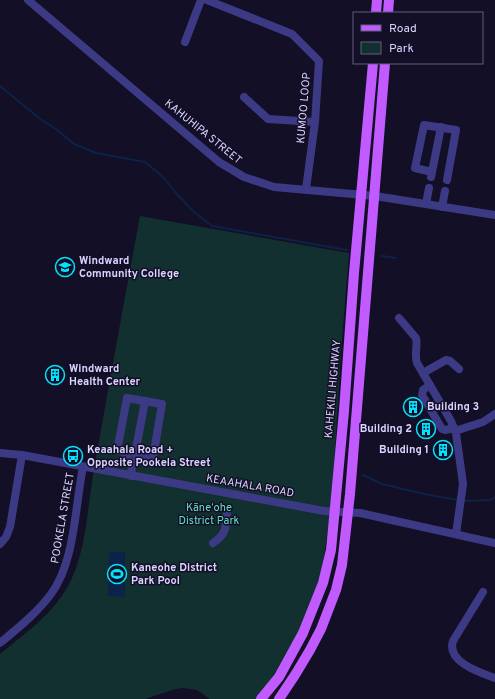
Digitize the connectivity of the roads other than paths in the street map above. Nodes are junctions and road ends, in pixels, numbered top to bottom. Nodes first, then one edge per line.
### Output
1 (28, 0) edge
2 (201, 0) edge
3 (207, 0) edge
4 (378, 0) edge
5 (389, 0) edge
6 (376, 12) edge
7 (388, 12) edge
8 (185, 42) dead end
9 (372, 64) edge
10 (385, 64) edge
11 (244, 97) dead end
12 (315, 122) junction
13 (441, 128) junction
14 (447, 180) dead end
15 (429, 188) dead end
16 (306, 189) junction
17 (445, 191) dead end
18 (362, 194) junction
19 (375, 196) junction
20 (426, 204) junction
21 (442, 207) junction
22 (495, 215) edge
23 (399, 318) dead end
24 (459, 369) dead end
25 (423, 373) junction
26 (430, 385) junction
27 (145, 401) junction
28 (495, 414) edge
29 (455, 430) junction
30 (126, 452) junction
31 (0, 454) edge
32 (138, 454) junction
33 (22, 455) junction
34 (132, 466) junction
35 (83, 467) junction
36 (130, 476) junction
37 (227, 511) dead end
38 (335, 512) junction
39 (348, 512) junction
40 (456, 534) junction
41 (495, 543) edge
42 (0, 544) edge
43 (213, 544) dead end
44 (483, 592) dead end
45 (0, 643) edge
46 (495, 678) edge
47 (261, 699) edge
48 (279, 699) edge

1 - 16 street, KAHUHIPA STREET
2 - 8 street
3 - 12 street, KUMOO LOOP
4 - 6 main road
5 - 7 main road
9 - 18 main road, KAHEKILI HIGHWAY
10 - 19 main road
11 - 12 street
12 - 16 street, KUMOO LOOP
13 - 13 street
13 - 14 street
15 - 20 street
16 - 18 street, KAHUHIPA STREET
17 - 21 street
18 - 19 street, KAHUHIPA STREET
18 - 38 main road, KAHEKILI HIGHWAY
19 - 20 street, KAHUHIPA STREET
19 - 39 main road
20 - 21 street, KAHUHIPA STREET
21 - 22 street, KAHUHIPA STREET
23 - 25 street
24 - 25 street
25 - 26 street
26 - 29 street
26 - 29 street
27 - 30 street
27 - 32 street
27 - 32 street
28 - 29 street
29 - 40 street
30 - 32 street
30 - 34 street
31 - 33 street, KEAAHALA ROAD
32 - 34 street
33 - 35 street, KEAAHALA ROAD
33 - 42 street
34 - 36 street
35 - 36 street, KEAAHALA ROAD
35 - 45 street, POOKELA STREET
36 - 38 street, KEAAHALA ROAD
37 - 43 street
38 - 39 street, KEAAHALA ROAD
38 - 47 main road, KAHEKILI HIGHWAY
39 - 40 street, KEAAHALA ROAD
39 - 48 main road
40 - 41 street, KEAAHALA ROAD
44 - 46 street

